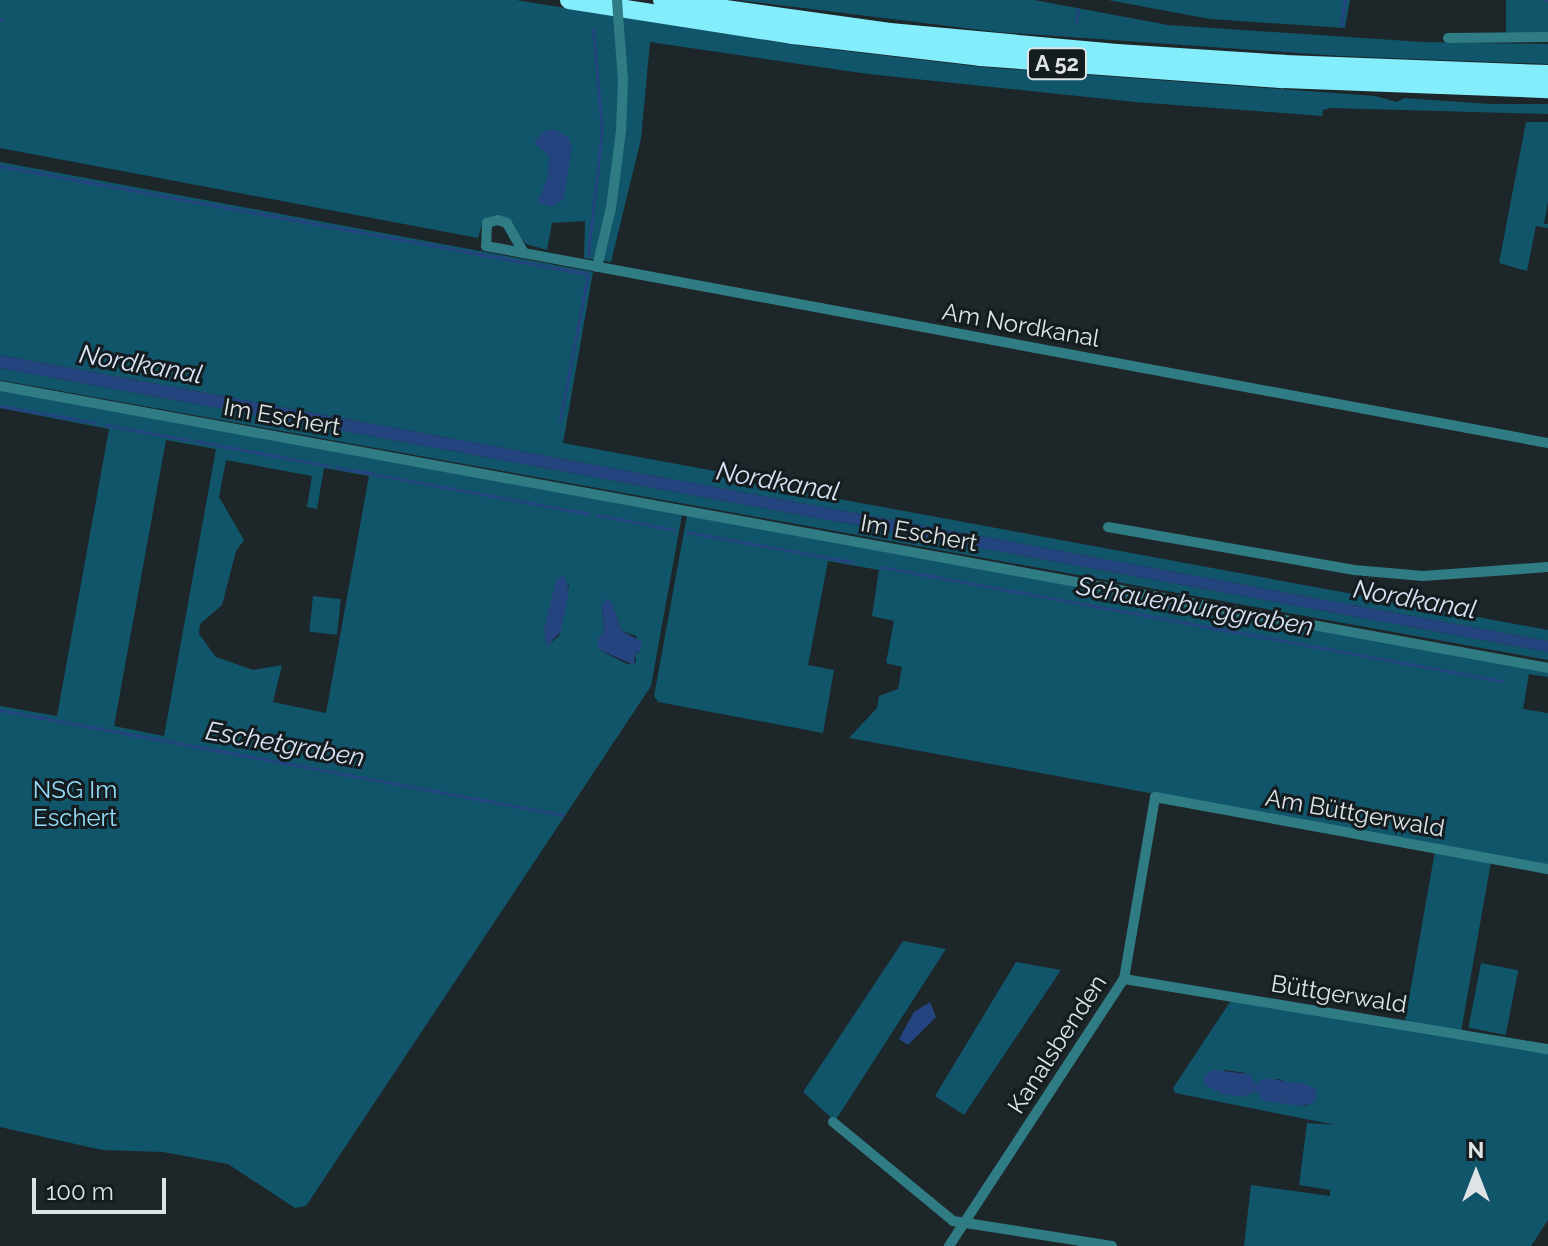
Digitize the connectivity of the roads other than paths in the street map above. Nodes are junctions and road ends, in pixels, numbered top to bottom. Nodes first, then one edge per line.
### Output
1 (569, 0) edge
2 (617, 0) edge
3 (662, 0) edge
4 (1548, 37) edge
5 (1448, 38) dead end
6 (1548, 74) edge
7 (1548, 89) edge
8 (524, 253) junction
9 (597, 267) junction
10 (0, 386) edge
11 (1548, 443) edge
12 (1108, 527) dead end
13 (1548, 567) edge
14 (1548, 668) edge
15 (1155, 797) joint
16 (1548, 869) edge
17 (1124, 979) junction
18 (1548, 1049) edge
19 (833, 1122) dead end
20 (964, 1223) junction
21 (949, 1246) edge
22 (1112, 1246) edge

1 - 7 highway, A 52
2 - 9 street, bridge
3 - 6 highway, A 52
4 - 5 street
8 - 8 street, Am Nordkanal
8 - 9 street, Am Nordkanal
9 - 11 street, Am Nordkanal
10 - 14 street, Im Eschert
12 - 13 street
15 - 16 street, Am Büttgerwald
15 - 17 street, Kanalsbenden
17 - 18 street, Büttgerwald
17 - 20 street, Kanalsbenden
19 - 20 street
20 - 21 street, Kanalsbenden
20 - 22 street

